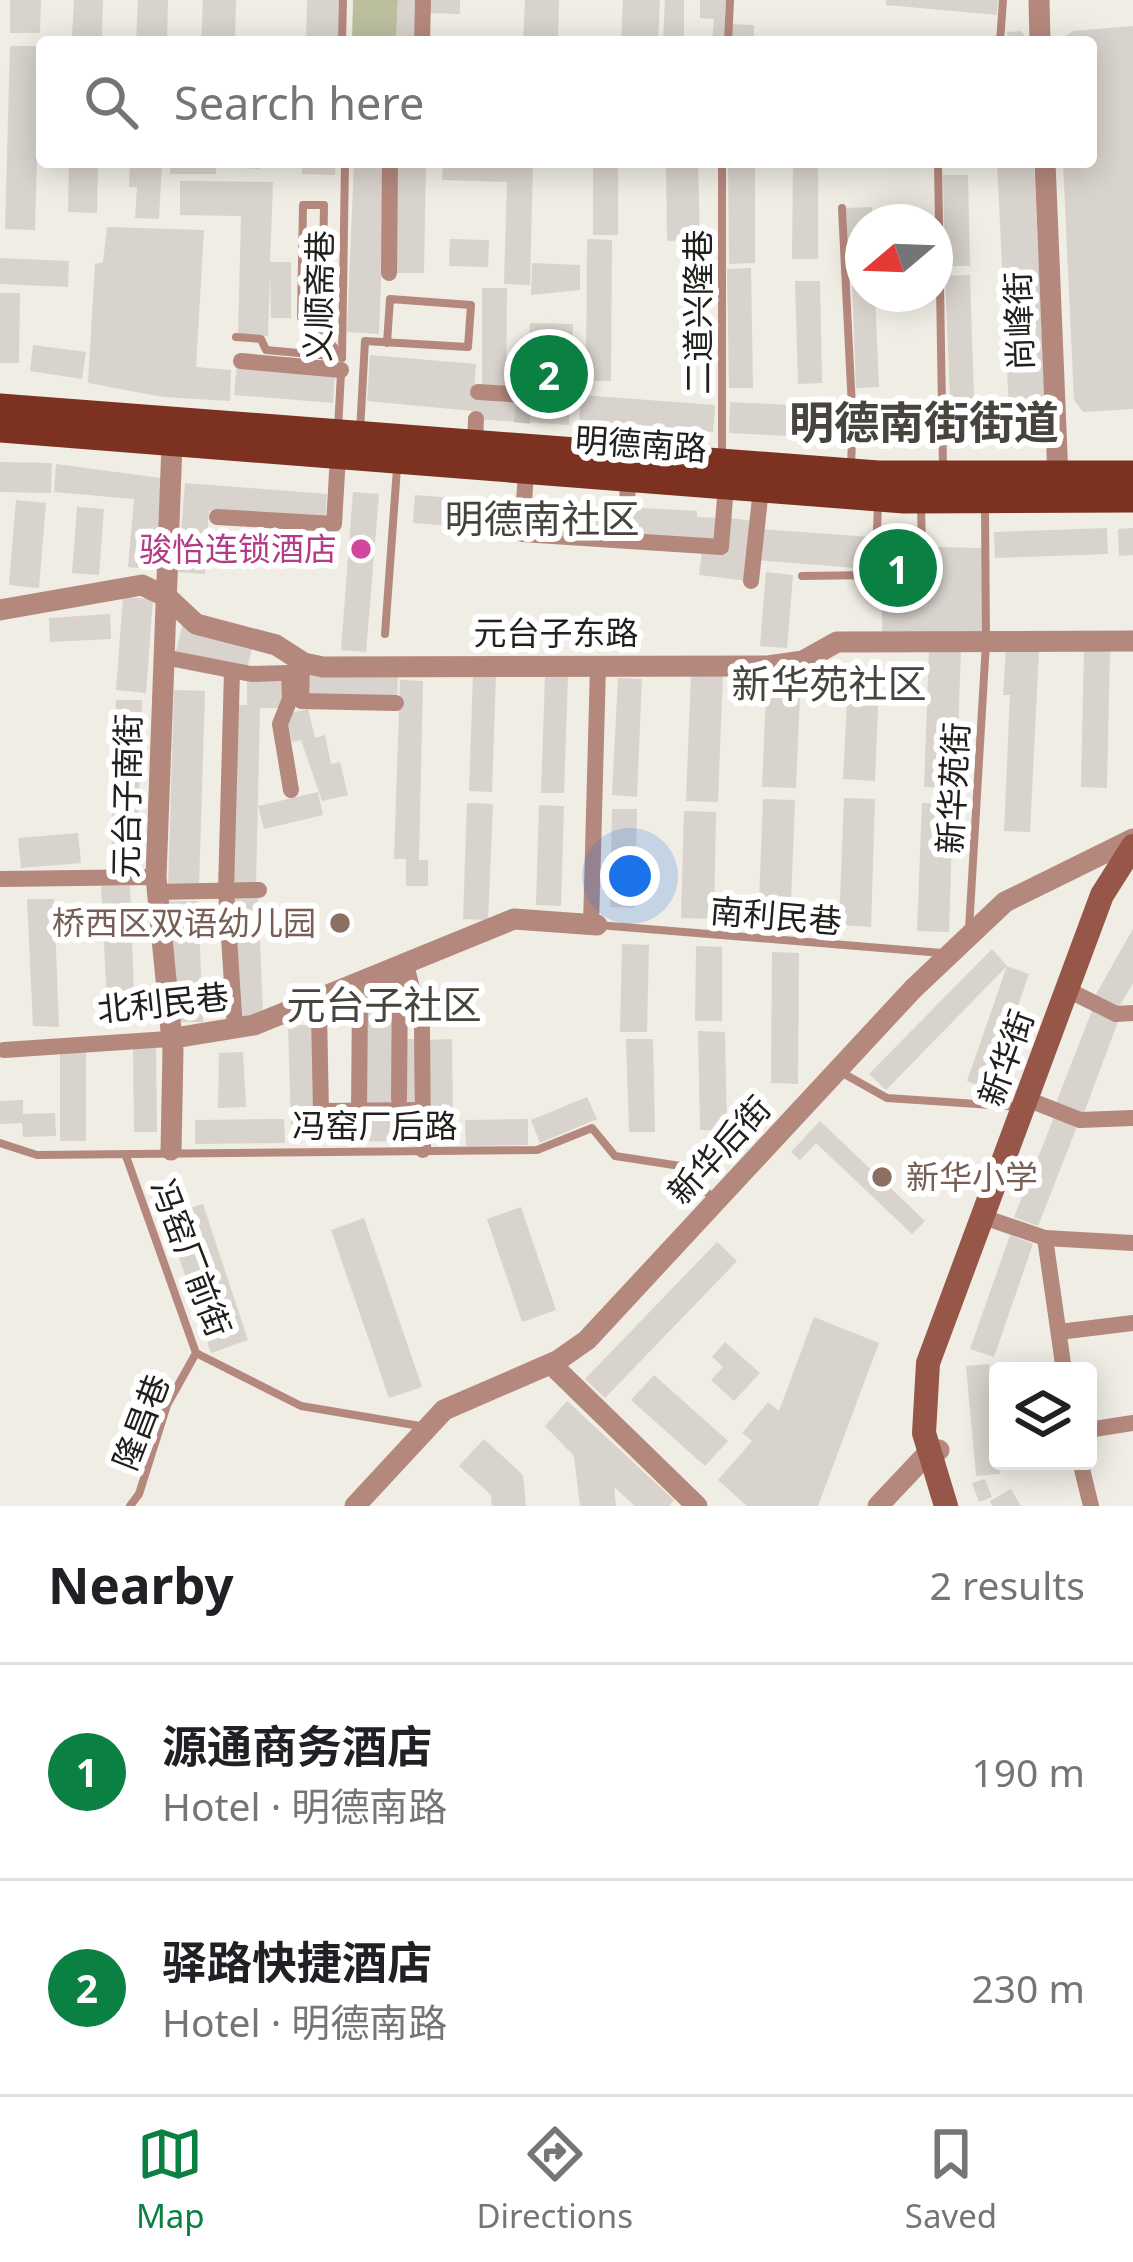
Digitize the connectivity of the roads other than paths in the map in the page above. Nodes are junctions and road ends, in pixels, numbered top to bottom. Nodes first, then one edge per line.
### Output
1 (343, 0) edge
2 (423, 0) edge
3 (730, 0) edge
4 (1003, 0) edge
5 (1039, 0) edge
6 (341, 36) edge
7 (422, 36) edge
8 (728, 36) edge
9 (1000, 36) edge
10 (1040, 36) edge
11 (345, 168) edge
12 (390, 168) edge
13 (722, 168) edge
14 (938, 168) edge
15 (1045, 168) edge
16 (842, 208) dead end
17 (389, 273) dead end
18 (322, 318) junction
19 (236, 338) dead end
20 (388, 343) junction
21 (241, 361) dead end
22 (342, 363) junction
23 (478, 392) dead end
24 (525, 395) dead end
25 (0, 407) edge
26 (852, 408) dead end
27 (0, 429) edge
28 (852, 439) dead end
29 (345, 440) junction
30 (172, 443) junction
31 (523, 446) junction
32 (398, 461) junction
33 (724, 474) junction
34 (1133, 475) edge
35 (943, 477) junction
36 (1058, 478) junction
37 (869, 481) junction
38 (760, 489) junction
39 (1133, 499) edge
40 (921, 501) junction
41 (986, 501) junction
42 (217, 517) dead end
43 (802, 576) dead end
44 (751, 581) dead end
45 (923, 595) dead end
46 (167, 596) junction
47 (0, 610) edge
48 (385, 634) dead end
49 (1133, 641) edge
50 (986, 643) junction
51 (164, 657) junction
52 (293, 663) junction
53 (598, 666) junction
54 (232, 671) junction
55 (396, 704) dead end
56 (292, 790) dead end
57 (1133, 843) edge
58 (1133, 876) edge
59 (0, 879) edge
60 (156, 885) junction
61 (226, 890) junction
62 (259, 890) dead end
63 (594, 925) junction
64 (969, 936) junction
65 (952, 954) junction
66 (401, 969) junction
67 (1078, 995) junction
68 (360, 998) junction
69 (1133, 1013) edge
70 (235, 1030) junction
71 (168, 1039) junction
72 (4, 1050) dead end
73 (838, 1071) junction
74 (399, 1099) dead end
75 (1031, 1107) junction
76 (423, 1110) junction
77 (359, 1111) junction
78 (1133, 1118) edge
79 (0, 1142) edge
80 (171, 1150) junction
81 (423, 1150) junction
82 (127, 1156) junction
83 (716, 1202) junction
84 (992, 1220) junction
85 (1045, 1238) junction
86 (1133, 1243) edge
87 (1133, 1323) edge
88 (1059, 1332) junction
89 (196, 1353) junction
90 (1063, 1362) edge
91 (551, 1364) junction
92 (1133, 1423) edge
93 (427, 1427) junction
94 (1097, 1429) edge
95 (934, 1452) junction
96 (1083, 1470) edge
97 (693, 1505) edge
98 (130, 1506) edge
99 (355, 1506) edge
100 (878, 1506) edge
101 (946, 1506) edge
102 (958, 1506) edge
103 (1090, 1506) edge

1 - 6 lane
2 - 7 street
3 - 8 lane
4 - 9 lane
5 - 10 street
11 - 22 lane, 义顺斋巷
12 - 17 street
13 - 33 lane, 二道兴隆巷
14 - 35 lane
15 - 36 street, 尚峰街
16 - 26 lane
18 - 18 lane
18 - 22 lane
19 - 22 lane
20 - 20 lane
20 - 29 lane
21 - 22 street
22 - 29 lane, 义顺斋巷
23 - 24 street
25 - 29 main road, 明德南路
27 - 30 main road, 明德南路
28 - 37 lane
29 - 30 main road, 明德南路
29 - 31 main road, 明德南路
29 - 32 main road, 明德南路
29 - 42 street
30 - 46 street, 元台子南街
31 - 32 main road, 明德南路
31 - 33 main road, 明德南路
31 - 33 main road, 明德南路
31 - 33 street
32 - 48 lane
33 - 37 main road, 明德南路
33 - 38 main road, 明德南路
34 - 36 main road, 明德南路
35 - 36 main road, 明德南路
35 - 37 main road, 明德南路
37 - 38 main road, 明德南路
37 - 40 main road, 明德南路
37 - 43 lane
38 - 44 street
39 - 41 main road, 明德南路
40 - 41 main road, 明德南路
40 - 45 lane
41 - 50 lane, 新华苑街
46 - 47 street, 元台子东路
46 - 51 street, 元台子南街
46 - 52 street, 元台子东路
49 - 50 street, 元台子东路
50 - 53 street, 元台子东路
50 - 64 lane, 新华苑街
51 - 54 street
51 - 60 street, 元台子南街
52 - 53 street, 元台子东路
52 - 54 street
52 - 55 street
52 - 56 street
53 - 63 street
54 - 61 street
57 - 64 street, 新华后街
57 - 75 main road, 新华街
58 - 67 main road, 新华街
59 - 60 street
60 - 61 street
60 - 71 street, 元台子南街
61 - 62 street
61 - 70 street
63 - 65 lane, 南利民巷
63 - 66 street, 北利民巷
64 - 65 street, 新华后街
65 - 73 street, 新华后街
66 - 68 street
66 - 70 street, 北利民巷
66 - 74 street
66 - 76 street
67 - 69 street
67 - 75 main road, 新华街
68 - 77 street
68 - 77 street
70 - 71 street, 北利民巷
71 - 72 street, 北利民巷
71 - 80 street, 元台子南街
73 - 75 lane
73 - 83 street, 新华后街
75 - 78 street
75 - 84 main road, 新华街
75 - 95 main road, 新华街
76 - 77 street
76 - 81 street
79 - 82 lane, 冯窑厂后路
80 - 81 lane, 冯窑厂后路
80 - 82 lane, 冯窑厂后路
81 - 83 lane, 冯窑厂后路
82 - 89 lane, 冯窑厂前街
83 - 91 street, 新华后街
84 - 85 street
84 - 95 main road, 新华街
85 - 86 street
85 - 88 street
87 - 88 street
88 - 90 street
89 - 93 lane, 冯窑厂前街
89 - 98 lane, 隆昌巷
91 - 93 street, 新华后街
91 - 97 street
92 - 94 street
93 - 99 street, 新华后街
95 - 100 street
95 - 101 main road, 新华街
95 - 102 main road, 新华街
96 - 103 street

